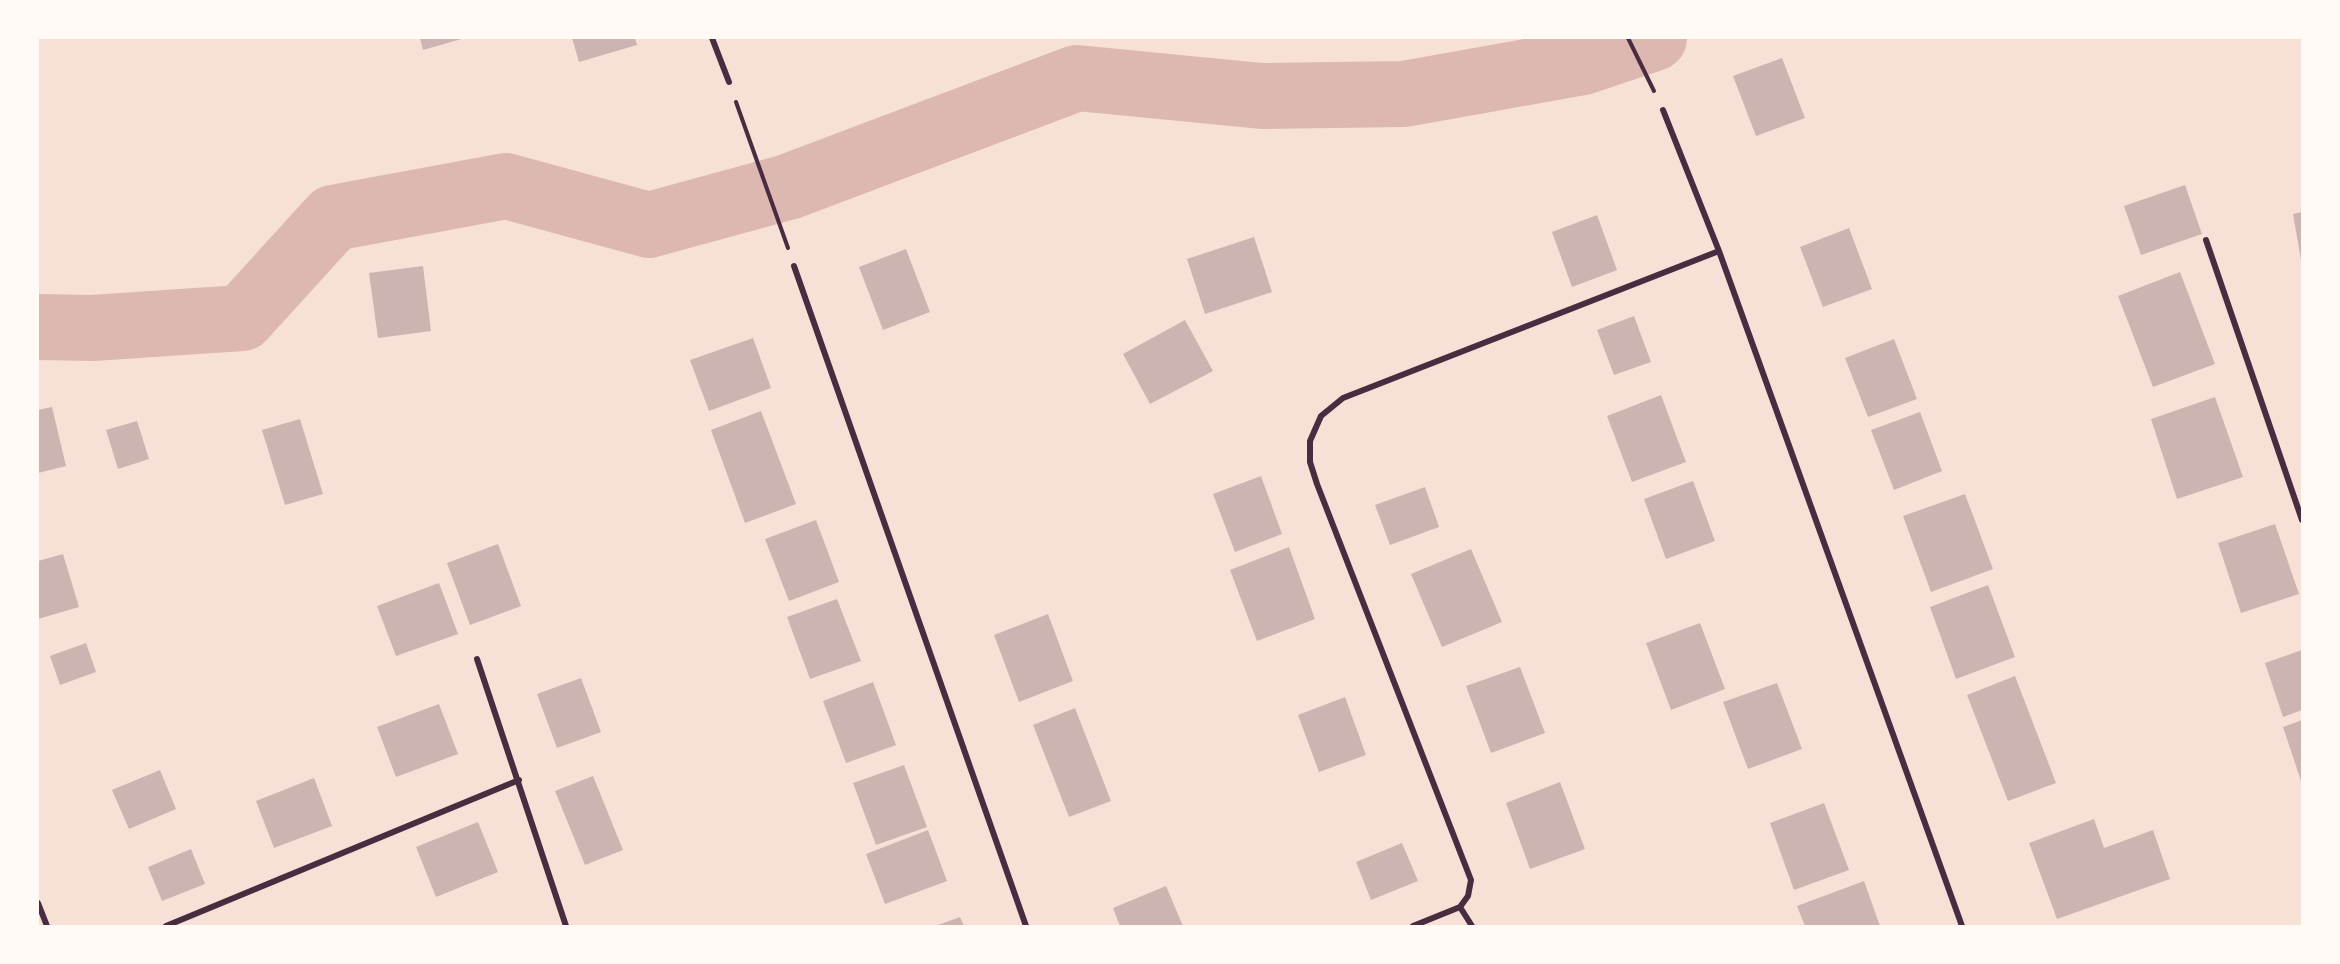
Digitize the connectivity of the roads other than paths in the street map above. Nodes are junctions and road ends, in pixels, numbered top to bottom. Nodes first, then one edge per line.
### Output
1 (711, 38) edge
2 (729, 82) road end
3 (1663, 110) road end
4 (2206, 240) dead end
5 (1719, 251) junction
6 (794, 266) road end
7 (2302, 520) edge
8 (477, 659) dead end
9 (519, 780) junction
10 (38, 903) edge
11 (1460, 907) junction
12 (47, 927) edge
13 (166, 927) edge
14 (567, 927) edge
15 (1026, 927) edge
16 (1413, 927) edge
17 (1472, 927) edge
18 (1962, 927) edge

1 - 2 street
3 - 5 street
4 - 7 street
5 - 11 street
5 - 18 street
6 - 15 street
8 - 9 street
9 - 13 street
9 - 14 street
10 - 12 street
11 - 16 street
11 - 17 street

